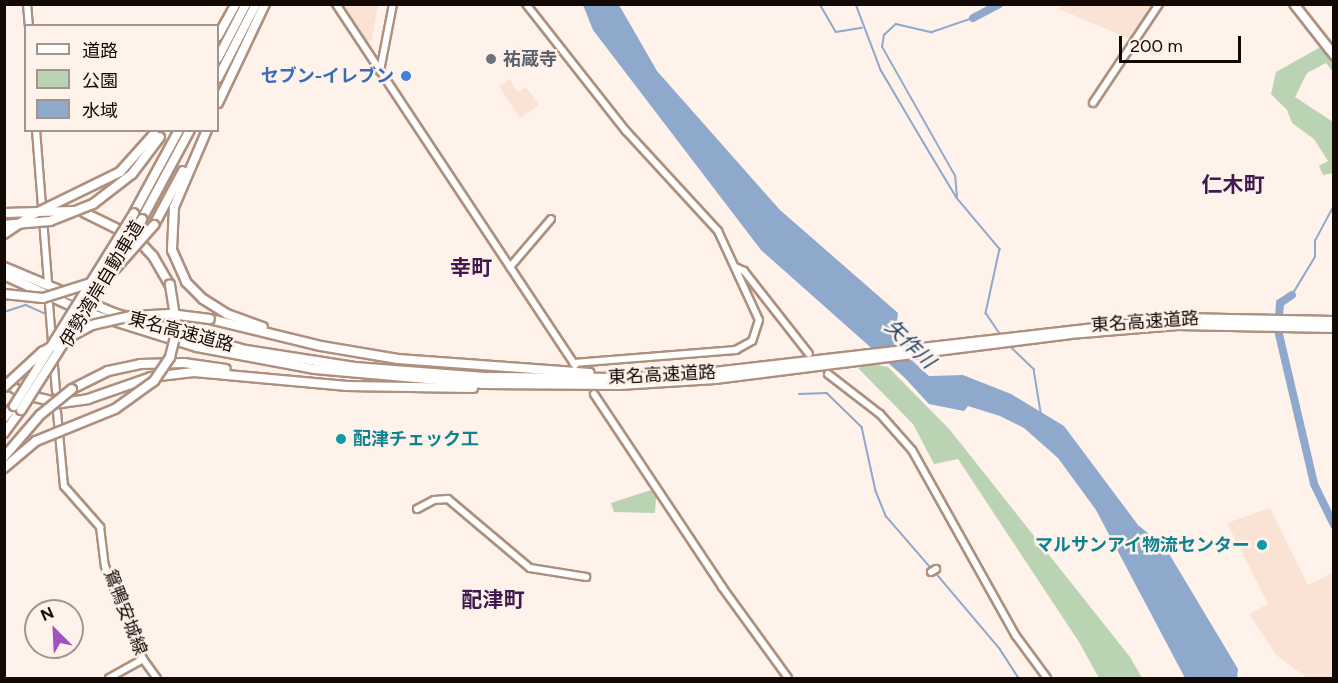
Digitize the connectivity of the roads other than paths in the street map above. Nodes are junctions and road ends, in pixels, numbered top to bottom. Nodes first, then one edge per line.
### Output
1 (27, 4) edge
2 (236, 4) edge
3 (246, 4) edge
4 (256, 4) edge
5 (264, 4) edge
6 (336, 4) edge
7 (393, 4) edge
8 (526, 4) edge
9 (1159, 4) edge
10 (1294, 4) edge
11 (1301, 4) edge
12 (29, 24) edge
13 (219, 34) edge
14 (1334, 46) edge
15 (1334, 55) edge
16 (219, 56) edge
17 (380, 71) junction
18 (219, 76) edge
19 (219, 100) edge
20 (1092, 103) dead end
21 (36, 132) edge
22 (154, 132) edge
23 (163, 132) edge
24 (204, 132) edge
25 (204, 132) edge
26 (183, 133) edge
27 (4, 213) edge
28 (551, 219) dead end
29 (4, 225) edge
30 (4, 234) edge
31 (4, 267) edge
32 (510, 267) junction
33 (735, 267) junction
34 (4, 275) edge
35 (48, 282) dead end
36 (4, 294) edge
37 (49, 304) dead end
38 (1334, 321) edge
39 (1293, 322) junction
40 (1334, 328) edge
41 (352, 352) junction
42 (809, 354) dead end
43 (845, 362) junction
44 (316, 365) junction
45 (392, 374) junction
46 (828, 374) dead end
47 (677, 375) junction
48 (300, 381) junction
49 (4, 382) edge
50 (563, 386) junction
51 (4, 387) edge
52 (56, 391) dead end
53 (594, 394) dead end
54 (17, 408) junction
55 (57, 412) dead end
56 (4, 418) edge
57 (4, 432) edge
58 (4, 457) edge
59 (4, 468) edge
60 (417, 509) dead end
61 (586, 578) dead end
62 (143, 659) junction
63 (110, 678) edge
64 (157, 678) edge
65 (788, 678) edge
66 (1047, 678) edge

1 - 12 street
2 - 13 highway
3 - 16 highway
4 - 18 highway
5 - 19 highway
6 - 17 street
7 - 17 street
8 - 33 street
9 - 20 street
10 - 15 highway
11 - 14 highway
17 - 32 street
21 - 35 street
22 - 30 highway, bridge
23 - 29 highway, bridge
24 - 36 highway, bridge
25 - 41 highway
26 - 54 highway, 伊勢湾岸自動車道, bridge
26 - 54 highway, 伊勢湾岸自動車道, bridge
27 - 59 highway, bridge
28 - 32 street
31 - 44 highway, 東名高速道路
32 - 33 street
33 - 42 street
34 - 44 highway, 東名高速道路
37 - 52 street
38 - 39 highway, 東名高速道路
39 - 40 highway, 東名高速道路
39 - 43 highway, 東名高速道路
41 - 47 highway
41 - 51 highway, bridge
43 - 47 highway, 東名高速道路
43 - 50 highway, 東名高速道路
44 - 45 highway, 東名高速道路
45 - 47 highway, 東名高速道路
45 - 50 highway, 東名高速道路
46 - 66 street
48 - 49 highway
48 - 50 highway
48 - 58 highway, bridge
53 - 65 street
54 - 56 highway, 伊勢湾岸自動車道
54 - 57 highway, 伊勢湾岸自動車道
55 - 62 street, 鴛鴨安城線
60 - 61 street
62 - 63 street
62 - 64 street, 鴛鴨安城線

